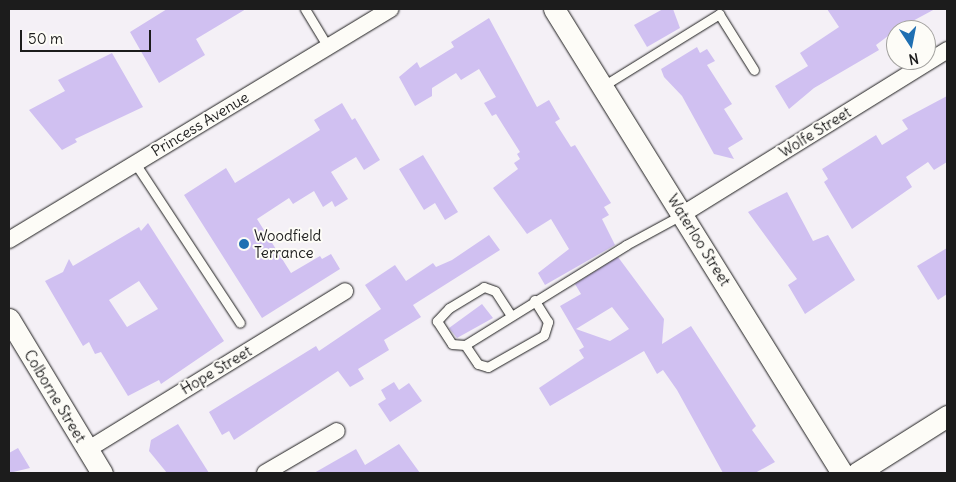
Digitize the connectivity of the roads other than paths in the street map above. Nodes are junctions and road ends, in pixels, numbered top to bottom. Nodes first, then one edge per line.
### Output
1 (305, 9) edge
2 (391, 9) edge
3 (554, 9) edge
4 (727, 9) edge
5 (719, 14) junction
6 (328, 47) junction
7 (947, 50) edge
8 (754, 70) dead end
9 (602, 86) junction
10 (135, 163) junction
11 (683, 214) junction
12 (9, 240) edge
13 (345, 291) dead end
14 (534, 300) junction
15 (510, 314) junction
16 (9, 319) edge
17 (240, 323) dead end
18 (465, 345) junction
19 (947, 416) edge
20 (337, 431) dead end
21 (87, 450) junction
22 (102, 473) edge
23 (265, 473) edge
24 (842, 473) edge
25 (857, 473) edge

1 - 6 lane
2 - 6 street, Princess Avenue
3 - 9 street, Waterloo Street
4 - 5 lane
5 - 8 lane
5 - 9 lane
6 - 10 street, Princess Avenue
7 - 11 street, Wolfe Street
9 - 11 street, Waterloo Street
10 - 12 street, Princess Avenue
10 - 17 lane
11 - 14 lane
11 - 24 street, Waterloo Street
13 - 21 street, Hope Street
14 - 15 lane
14 - 18 lane
15 - 18 lane
15 - 18 lane
16 - 21 street, Colborne Street
19 - 25 street
20 - 23 street
21 - 22 street, Colborne Street

